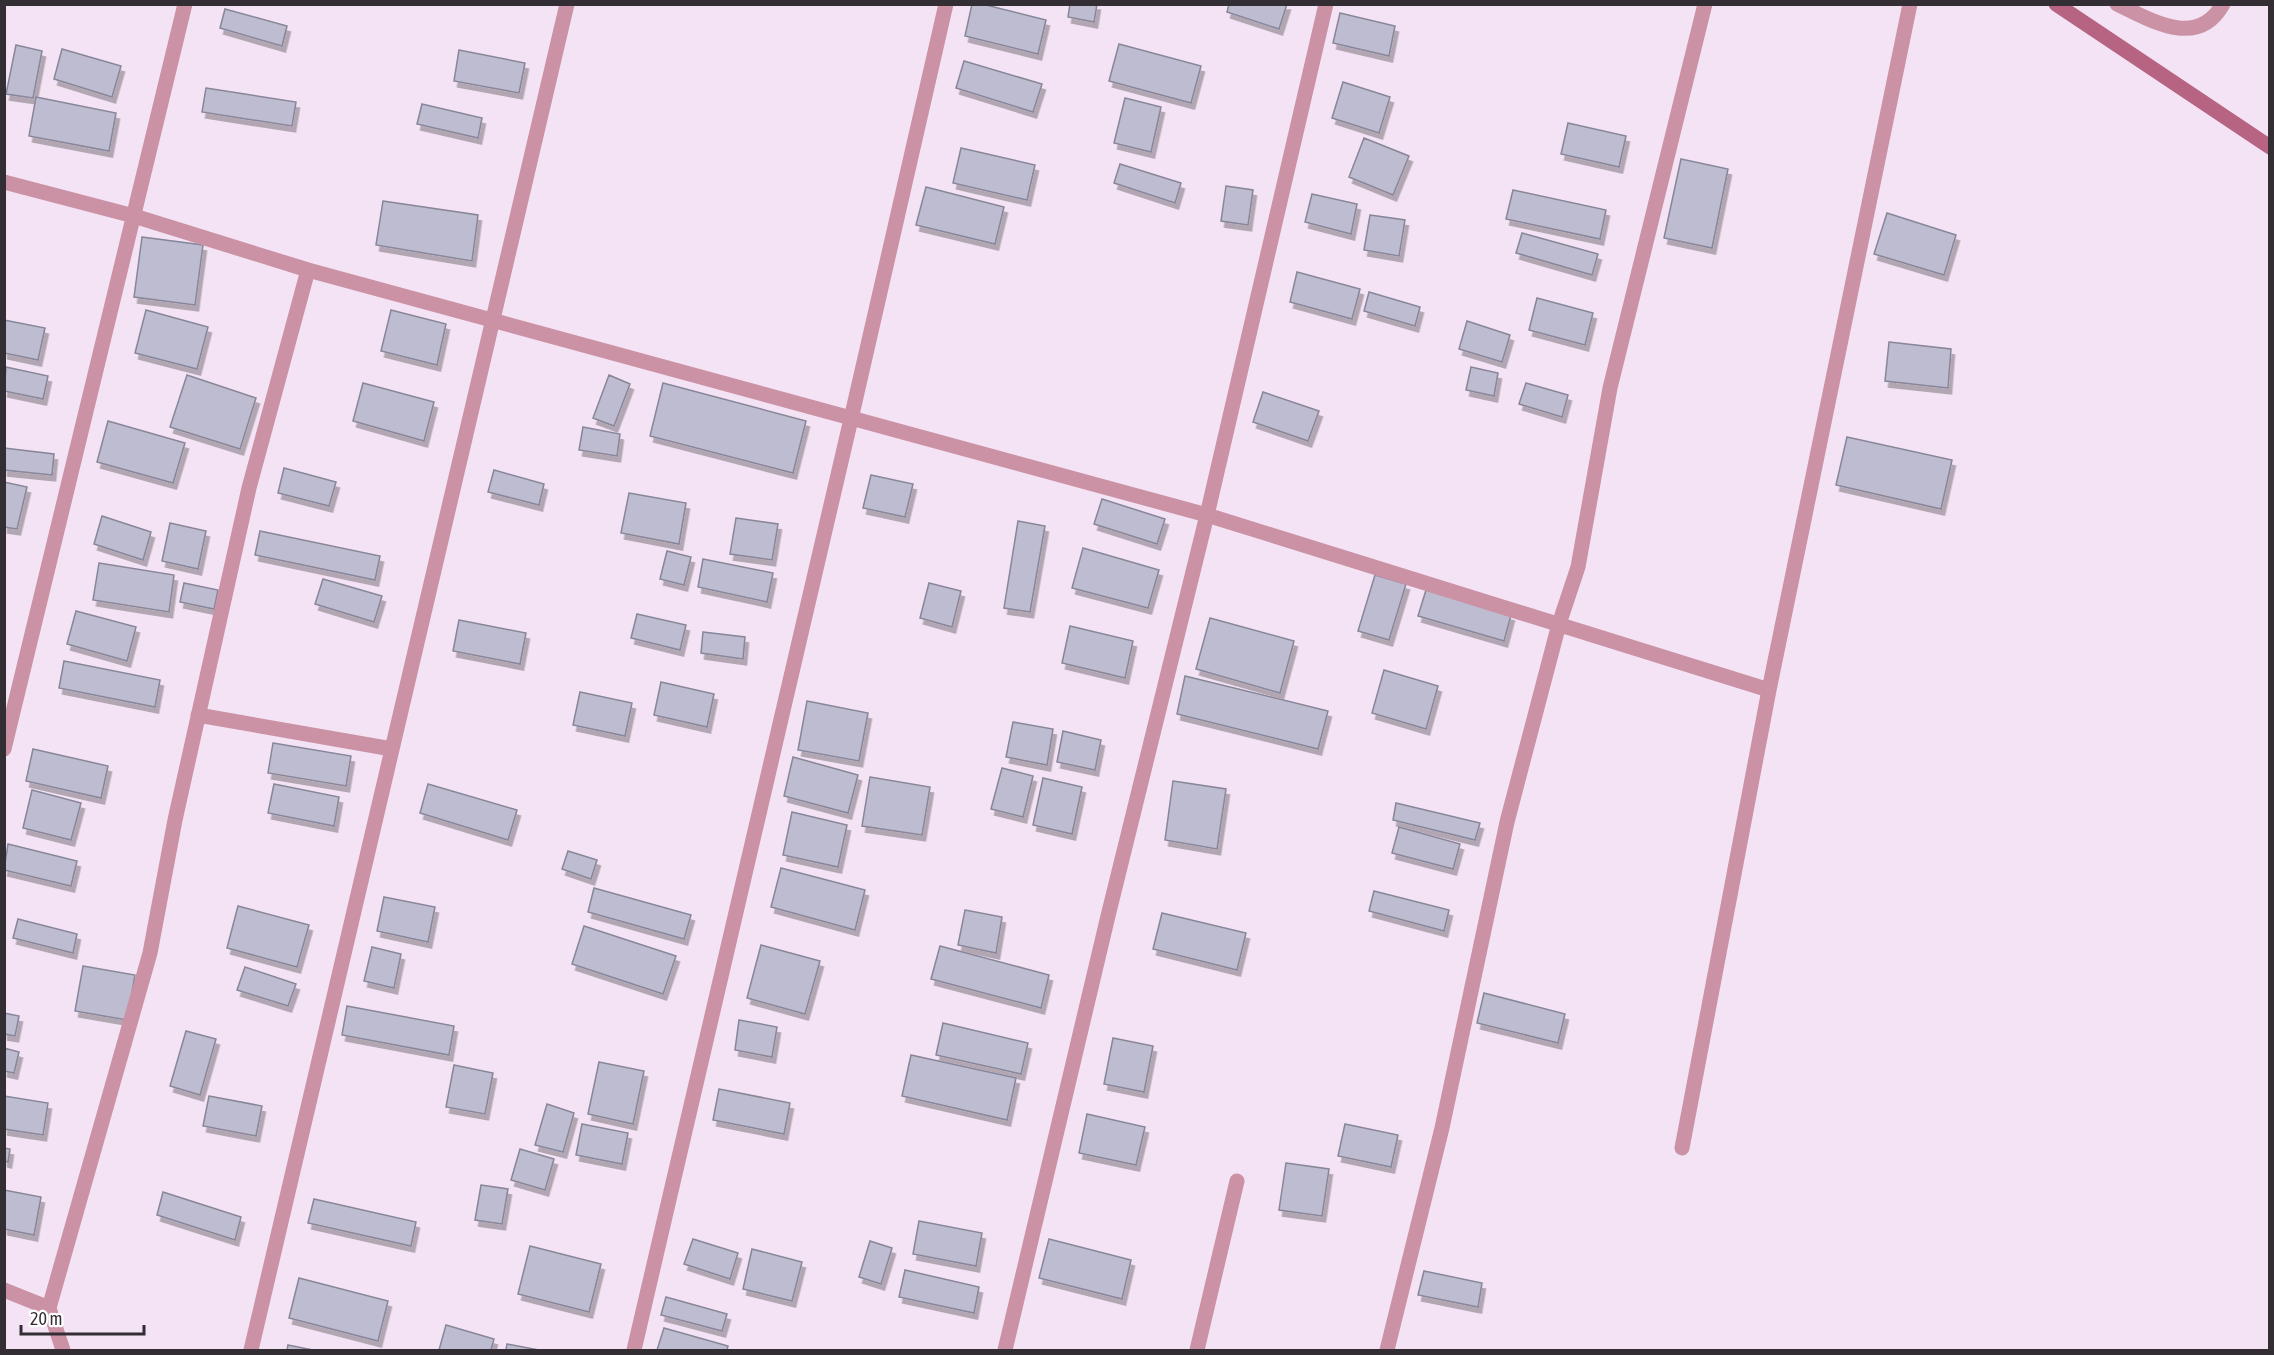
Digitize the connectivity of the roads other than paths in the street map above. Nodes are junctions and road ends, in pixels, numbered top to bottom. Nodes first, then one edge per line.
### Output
1 (185, 4) edge
2 (567, 4) edge
3 (946, 4) edge
4 (1326, 4) edge
5 (1705, 4) edge
6 (1910, 4) edge
7 (2056, 4) edge
8 (2117, 4) edge
9 (2223, 4) edge
10 (2270, 147) edge
11 (4, 182) edge
12 (134, 216) junction
13 (308, 270) junction
14 (493, 319) junction
15 (852, 419) junction
16 (1207, 515) junction
17 (1559, 624) junction
18 (1769, 690) junction
19 (198, 715) junction
20 (4, 749) edge
21 (392, 750) junction
22 (1682, 1148) dead end
23 (1236, 1181) dead end
24 (4, 1290) edge
25 (49, 1308) junction
26 (63, 1350) edge
27 (252, 1350) edge
28 (634, 1350) edge
29 (1005, 1350) edge
30 (1197, 1350) edge
31 (1387, 1350) edge

1 - 12 street
2 - 14 street
3 - 15 street
4 - 16 street
5 - 17 street
6 - 18 street
7 - 10 main road
8 - 9 street
11 - 12 street
12 - 13 street
12 - 20 street
13 - 14 street
13 - 19 street
14 - 15 street
14 - 21 street
15 - 16 street
15 - 28 street
16 - 17 street
16 - 29 street
17 - 18 street
17 - 31 street
18 - 22 street
19 - 21 street
19 - 25 street
21 - 27 street
23 - 30 street
24 - 25 street
25 - 26 street

